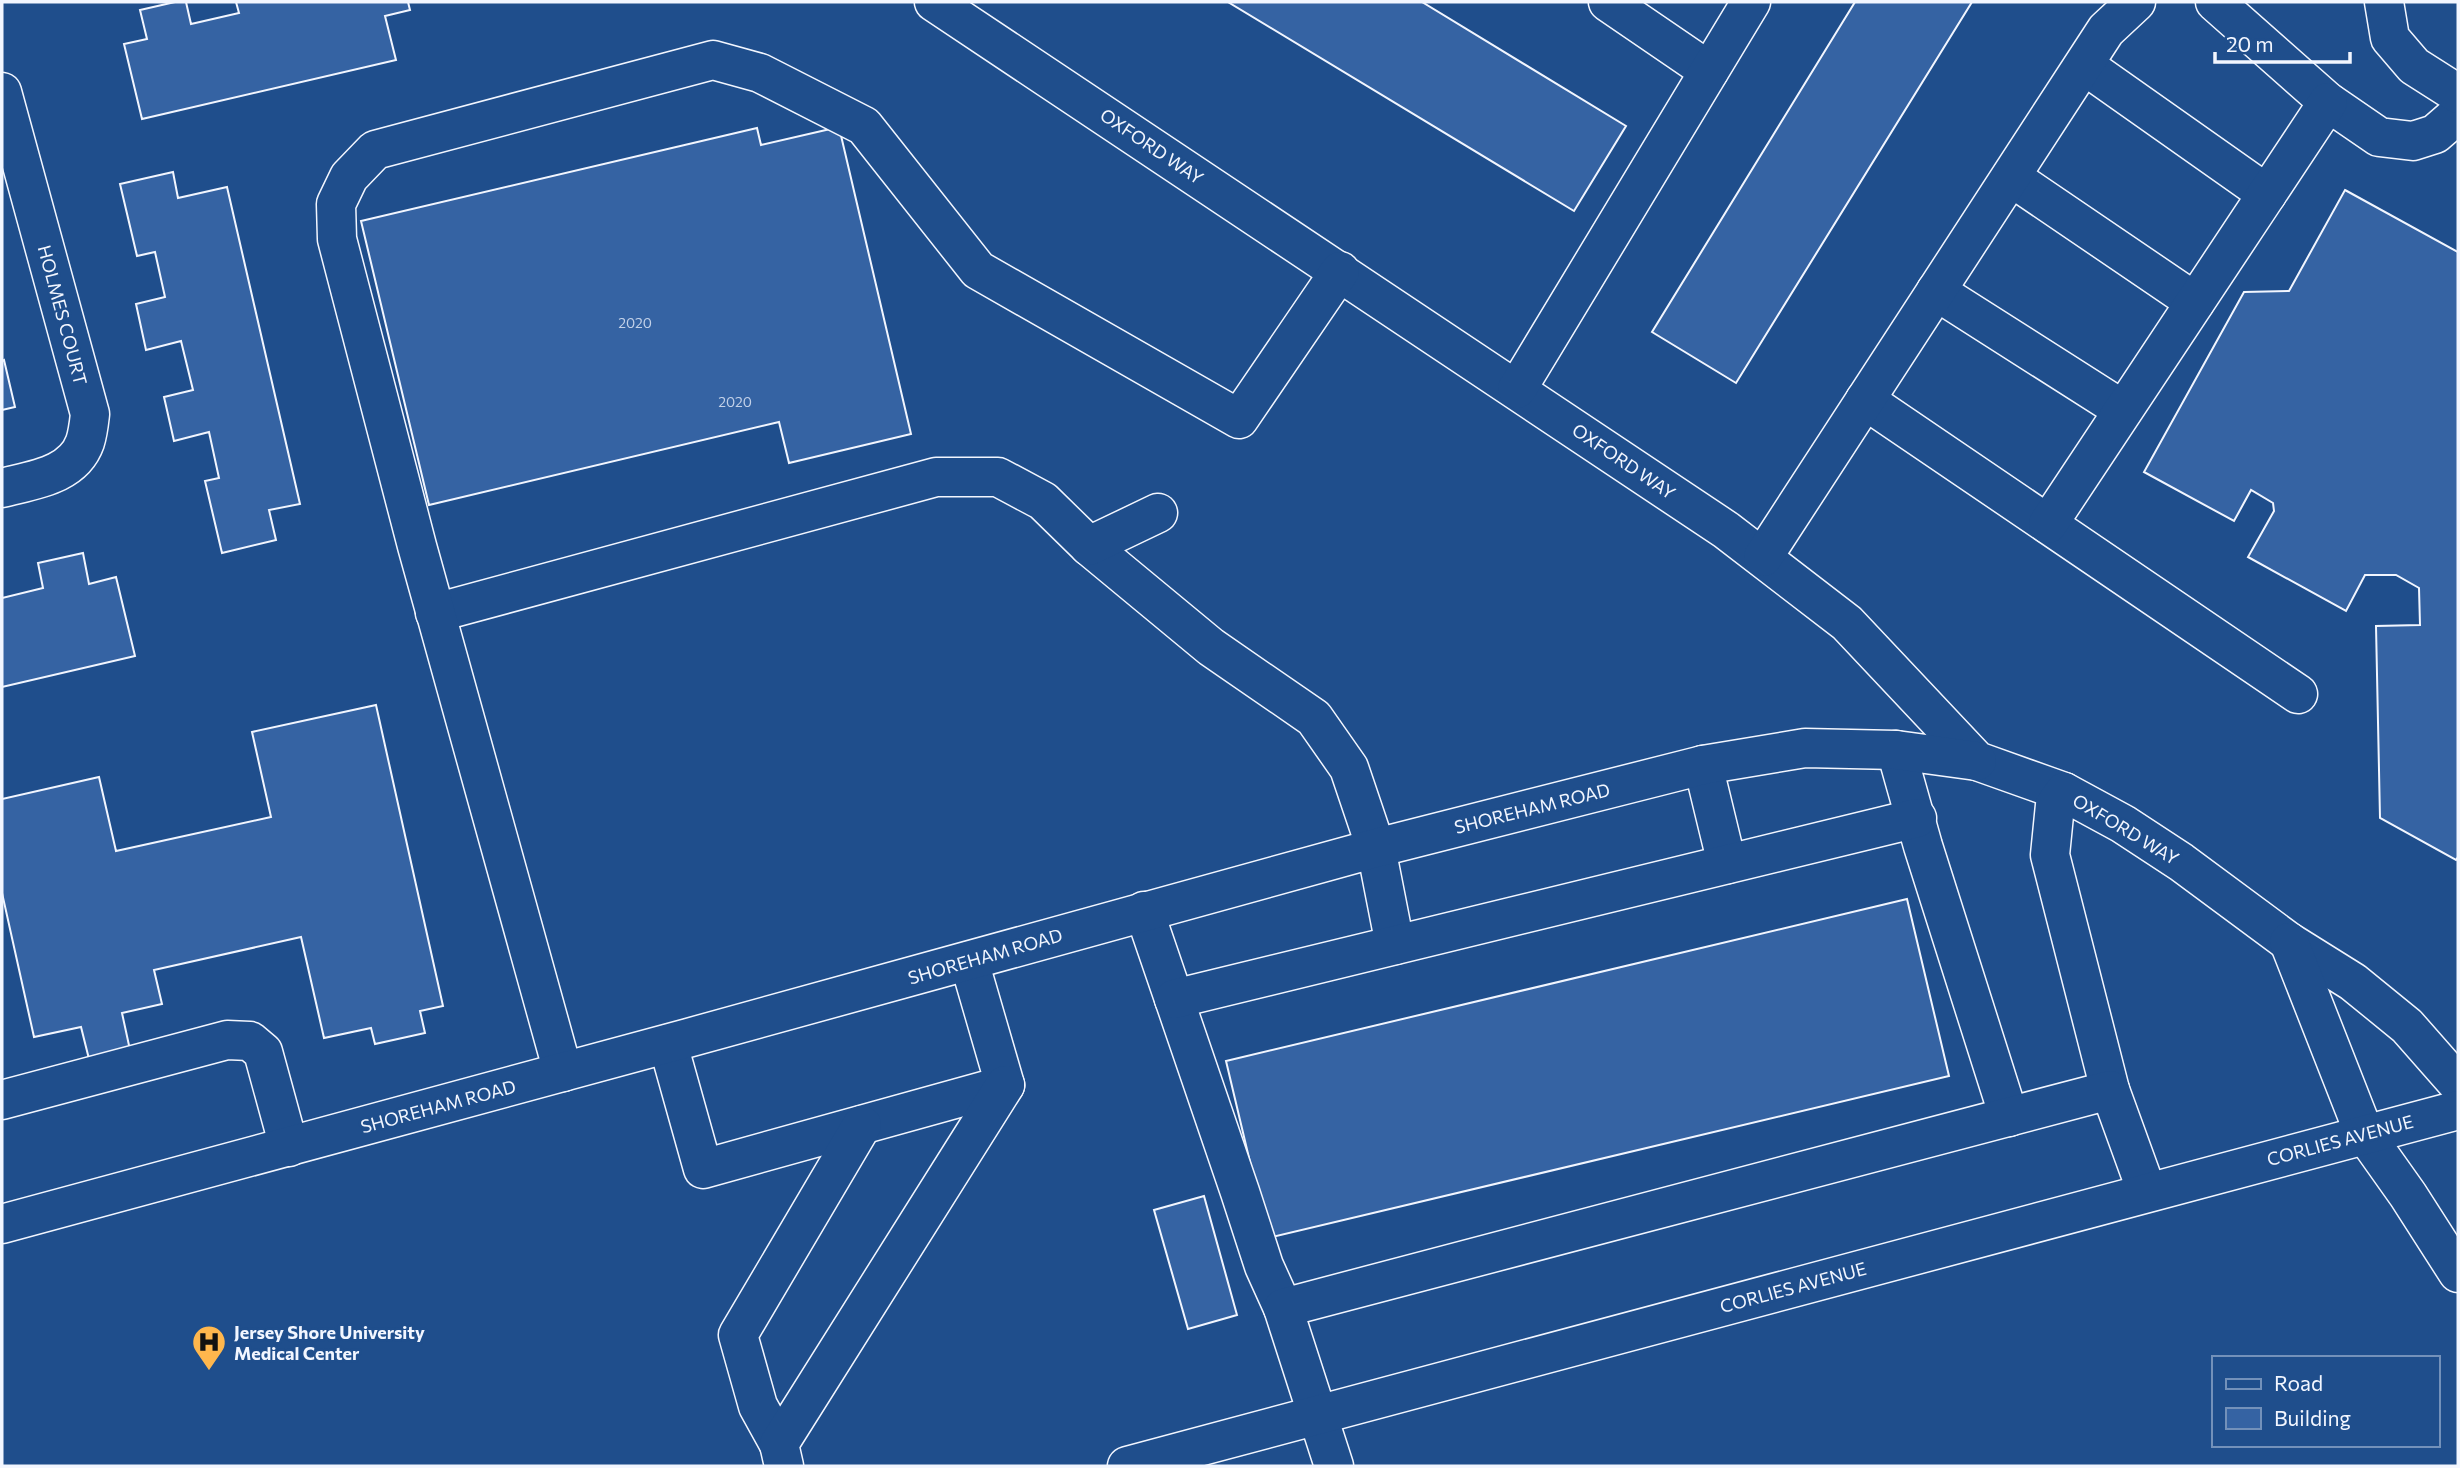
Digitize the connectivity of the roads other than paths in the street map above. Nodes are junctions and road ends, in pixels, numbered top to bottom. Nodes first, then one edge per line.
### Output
1 (934, 2) edge
2 (1608, 2) edge
3 (1751, 2) edge
4 (2136, 2) edge
5 (2215, 2) edge
6 (2384, 2) edge
7 (2084, 65) junction
8 (1709, 71) junction
9 (2, 92) edge
10 (2458, 94) edge
11 (2328, 102) junction
12 (2458, 114) edge
13 (2011, 177) junction
14 (2267, 194) junction
15 (1340, 271) junction
16 (1936, 291) junction
17 (2195, 302) junction
18 (1517, 389) junction
19 (1865, 400) junction
20 (2123, 410) junction
21 (2, 488) edge
22 (1158, 513) dead end
23 (2048, 524) junction
24 (1089, 546) junction
25 (1763, 557) junction
26 (435, 612) junction
27 (2298, 694) dead end
28 (1896, 750) junction
29 (1977, 761) junction
30 (1703, 765) junction
31 (2064, 792) junction
32 (1917, 818) junction
33 (1376, 848) junction
34 (1727, 864) junction
35 (1143, 911) junction
36 (2289, 942) junction
37 (1395, 945) junction
38 (969, 961) junction
39 (1174, 999) junction
40 (668, 1044) junction
41 (563, 1072) junction
42 (2458, 1084) edge
43 (1006, 1085) junction
44 (2110, 1090) junction
45 (2, 1100) edge
46 (2458, 1110) edge
47 (2008, 1117) junction
48 (862, 1125) junction
49 (2364, 1133) junction
50 (289, 1147) junction
51 (2147, 1192) junction
52 (2, 1221) edge
53 (2458, 1273) edge
54 (1283, 1307) junction
55 (1317, 1415) junction
56 (782, 1455) edge
57 (1127, 1466) edge
58 (1334, 1466) edge

1 - 15 main road, OXFORD WAY
2 - 8 main road
3 - 8 main road
4 - 7 main road
5 - 11 main road
6 - 10 main road
7 - 13 main road
7 - 14 main road
8 - 18 main road
9 - 21 main road, HOLMES COURT
11 - 12 main road
11 - 14 main road
13 - 16 main road
13 - 17 main road
14 - 17 main road
15 - 18 main road, OXFORD WAY
15 - 26 main road
16 - 19 main road
16 - 20 main road
17 - 20 main road
18 - 25 main road, OXFORD WAY
19 - 23 main road
19 - 25 main road
20 - 23 main road
22 - 24 main road
23 - 27 main road
24 - 26 main road
24 - 33 main road
25 - 29 main road, OXFORD WAY
26 - 41 main road
28 - 29 main road, SHOREHAM ROAD
28 - 30 main road, SHOREHAM ROAD
28 - 32 main road
29 - 31 main road, OXFORD WAY
30 - 33 main road, SHOREHAM ROAD
30 - 34 main road
31 - 36 main road, OXFORD WAY
31 - 44 main road
32 - 34 main road
32 - 47 main road
33 - 35 main road, SHOREHAM ROAD
33 - 37 main road
34 - 37 main road
35 - 38 main road, SHOREHAM ROAD
35 - 39 main road
36 - 42 main road, OXFORD WAY
36 - 49 main road
37 - 39 main road
38 - 40 main road, SHOREHAM ROAD
38 - 43 main road
39 - 54 main road
40 - 41 main road, SHOREHAM ROAD
40 - 48 main road
41 - 50 main road, SHOREHAM ROAD
43 - 48 main road
43 - 56 main road
44 - 47 main road
44 - 51 main road
45 - 50 main road
46 - 49 main road, CORLIES AVENUE
47 - 54 main road
48 - 56 main road
49 - 51 main road, CORLIES AVENUE
49 - 53 main road
50 - 52 main road, SHOREHAM ROAD
51 - 55 main road, CORLIES AVENUE
54 - 55 main road
55 - 57 main road, CORLIES AVENUE
55 - 58 main road

